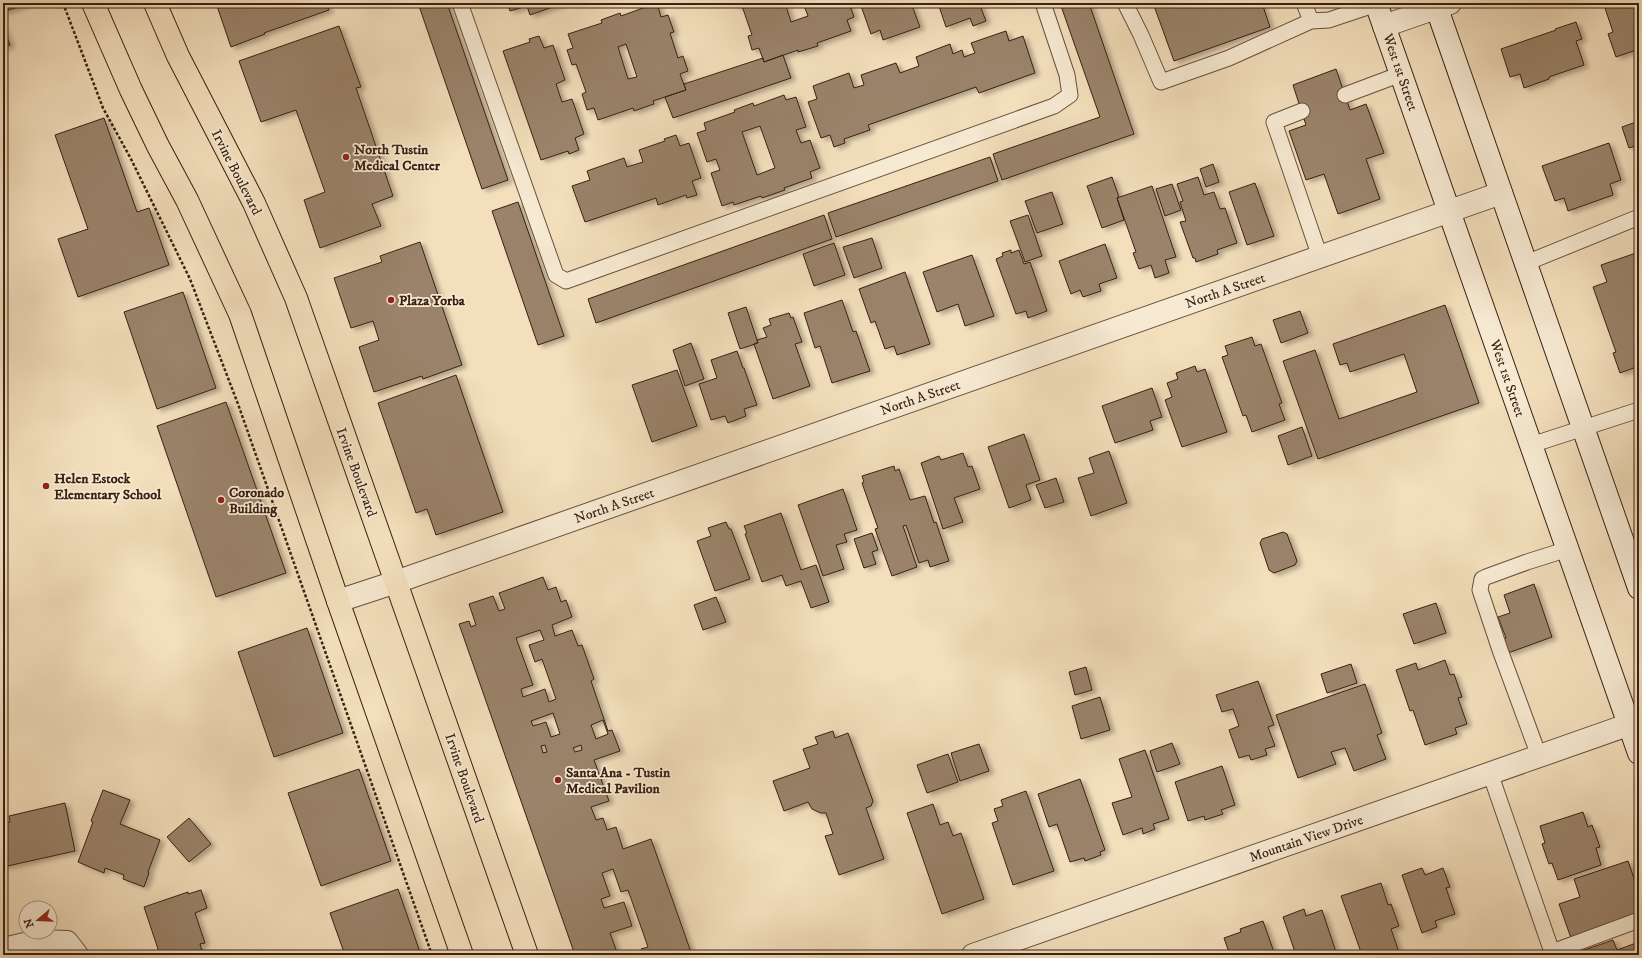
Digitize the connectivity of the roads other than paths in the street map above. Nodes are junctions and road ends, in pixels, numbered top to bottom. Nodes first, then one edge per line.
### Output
1 (93, 3) edge
2 (155, 3) edge
3 (460, 3) edge
4 (1043, 3) edge
5 (1125, 3) edge
6 (1304, 3) edge
7 (1376, 4) edge
8 (1440, 5) edge
9 (1311, 21) junction
10 (1384, 26) junction
11 (1401, 74) junction
12 (1345, 95) dead end
13 (1302, 112) dead end
14 (1501, 193) junction
15 (1449, 211) junction
16 (1639, 217) edge
17 (1320, 256) junction
18 (1526, 263) junction
19 (1639, 410) edge
20 (1584, 429) junction
21 (1531, 445) junction
22 (1568, 550) junction
23 (396, 582) junction
24 (1639, 588) edge
25 (338, 601) junction
26 (1634, 723) edge
27 (1639, 753) edge
28 (1539, 756) junction
29 (1490, 773) junction
30 (1639, 920) edge
31 (3, 949) edge
32 (77, 955) edge
33 (462, 955) edge
34 (527, 955) edge
35 (973, 955) edge

1 - 25 main road
2 - 23 main road, Irvine Boulevard
3 - 4 lane
5 - 9 lane
6 - 9 lane
7 - 9 lane
7 - 10 street, West 1st Street
8 - 10 street
8 - 14 street
10 - 11 street, West 1st Street
11 - 12 lane
11 - 15 street, West 1st Street
13 - 17 lane
14 - 15 street, North A Street
14 - 18 street
15 - 17 street, North A Street
15 - 21 street, West 1st Street
16 - 18 lane
17 - 23 street, North A Street
18 - 20 street
19 - 20 lane
20 - 21 lane
20 - 24 street
21 - 22 street, West 1st Street
22 - 26 street, West 1st Street
22 - 28 lane
23 - 25 street, North A Street
23 - 34 main road, Irvine Boulevard
25 - 33 main road
26 - 27 street, West 1st Street
26 - 28 street, Mountain View Drive
28 - 29 street, Mountain View Drive
29 - 30 lane
29 - 35 street, Mountain View Drive
31 - 32 street

